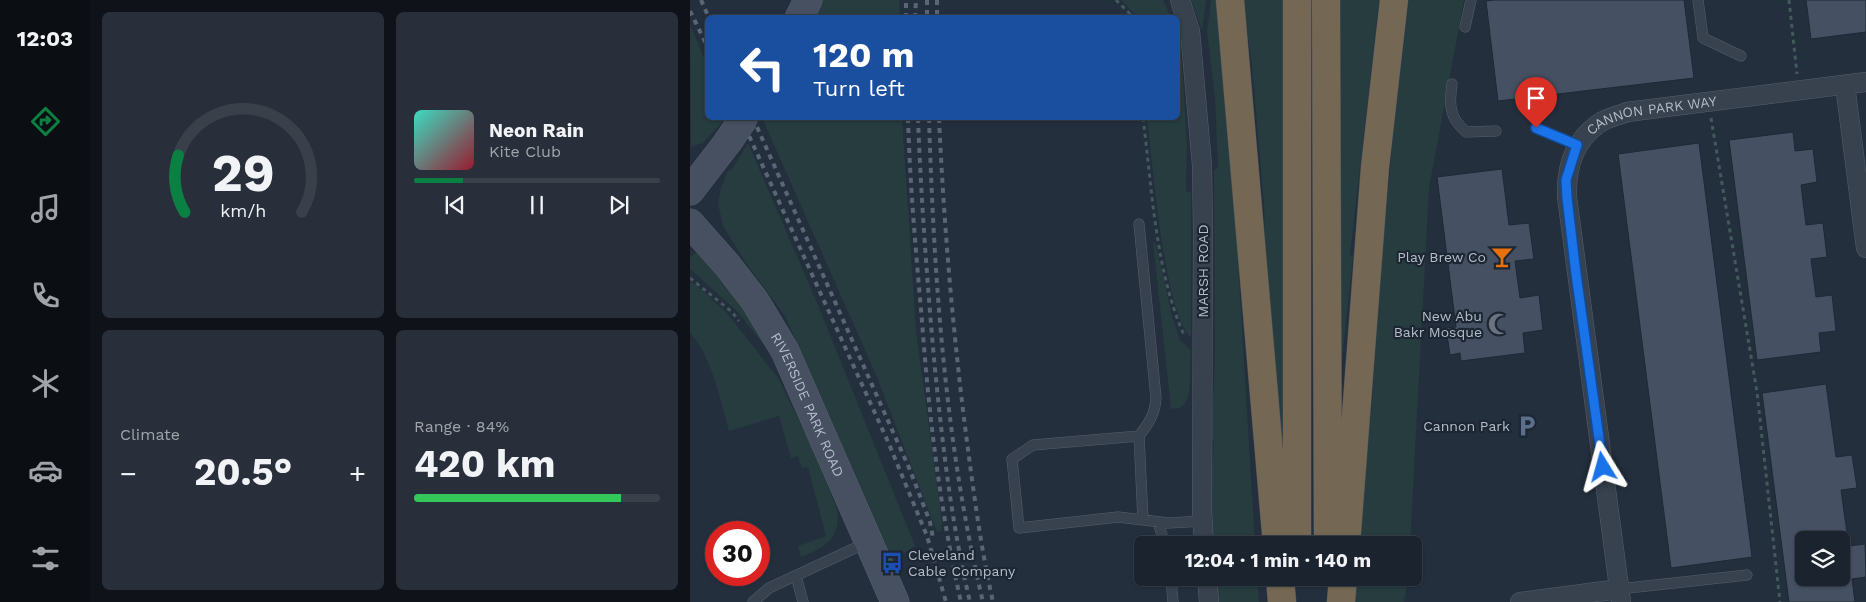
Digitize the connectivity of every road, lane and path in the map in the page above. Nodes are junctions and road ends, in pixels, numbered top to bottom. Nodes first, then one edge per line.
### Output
1 (808, 0) edge
2 (1116, 0) edge
3 (1180, 0) edge
4 (1230, 0) edge
5 (1297, 0) edge
6 (1326, 0) edge
7 (1471, 0) edge
8 (1698, 0) edge
9 (1789, 0) edge
10 (1395, 3) edge
11 (800, 15) edge
12 (1130, 15) edge
13 (1465, 27) dead end
14 (1741, 56) dead end
15 (1866, 82) edge
16 (1452, 84) dead end
17 (1845, 85) junction
18 (1799, 91) junction
19 (1709, 102) junction
20 (743, 120) edge
21 (1143, 120) edge
22 (1536, 128) dead end
23 (1496, 131) dead end
24 (1577, 145) junction
25 (690, 191) edge
26 (690, 223) edge
27 (1138, 224) dead end
28 (1866, 248) edge
29 (690, 278) edge
30 (744, 328) dead end
31 (1203, 344) junction
32 (1138, 436) junction
33 (1143, 520) junction
34 (1203, 521) junction
35 (1158, 522) junction
36 (1162, 536) edge
37 (1204, 536) edge
38 (1276, 536) edge
39 (1297, 536) edge
40 (1328, 536) edge
41 (1347, 536) edge
42 (869, 542) junction
43 (1747, 575) dead end
44 (796, 576) junction
45 (1172, 586) edge
46 (1208, 586) edge
47 (1281, 586) edge
48 (1296, 586) edge
49 (1328, 586) edge
50 (1343, 586) edge
51 (1620, 596) edge
52 (753, 602) edge
53 (803, 602) edge
54 (895, 602) edge
55 (1173, 602) edge
56 (1209, 602) edge
57 (1282, 602) edge
58 (1296, 602) edge
59 (1328, 602) edge
60 (1342, 602) edge
61 (1520, 602) edge
62 (1780, 602) edge

1 - 11 street
2 - 12 path
3 - 31 street, MARSH ROAD
4 - 38 highway
5 - 39 highway
6 - 40 highway
7 - 13 lane
8 - 14 lane
9 - 18 path
10 - 41 highway
15 - 17 street, CANNON PARK WAY
16 - 23 lane
17 - 18 street, CANNON PARK WAY
17 - 28 street
18 - 19 street, CANNON PARK WAY
19 - 24 street, CANNON PARK WAY
19 - 62 path
20 - 25 street, bridge
21 - 31 path
22 - 24 lane
24 - 51 street, CANNON PARK WAY
26 - 42 street, RIVERSIDE PARK ROAD
27 - 32 lane
29 - 30 path
31 - 34 street, MARSH ROAD
32 - 33 lane
32 - 33 lane
33 - 35 lane
34 - 35 lane
34 - 37 street, MARSH ROAD
35 - 36 lane
42 - 44 lane
42 - 54 street, RIVERSIDE PARK ROAD
43 - 51 lane
44 - 52 lane
44 - 53 lane
45 - 55 lane
46 - 56 street
47 - 57 highway
48 - 58 highway
49 - 59 highway
50 - 60 highway
51 - 61 street

